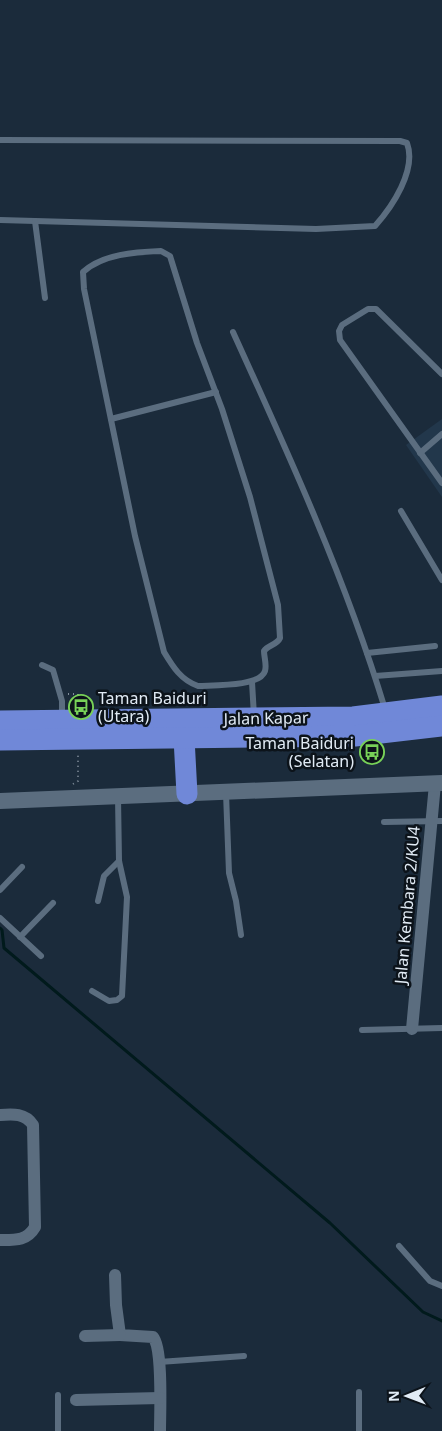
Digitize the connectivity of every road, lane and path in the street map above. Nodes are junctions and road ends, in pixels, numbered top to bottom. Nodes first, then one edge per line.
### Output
1 (0, 140) edge
2 (0, 220) edge
3 (35, 221) junction
4 (45, 298) dead end
5 (233, 332) dead end
6 (442, 374) edge
7 (216, 392) junction
8 (112, 419) junction
9 (442, 434) edge
10 (420, 453) junction
11 (442, 483) edge
12 (401, 511) dead end
13 (442, 580) edge
14 (435, 646) dead end
15 (367, 653) junction
16 (42, 665) dead end
17 (442, 671) edge
18 (375, 676) junction
19 (252, 682) junction
20 (442, 706) edge
21 (386, 712) junction
22 (254, 718) junction
23 (0, 721) edge
24 (442, 726) edge
25 (62, 729) junction
26 (0, 740) edge
27 (185, 746) junction
28 (438, 784) edge
29 (187, 785) junction
30 (226, 792) junction
31 (118, 796) junction
32 (0, 801) edge
33 (437, 821) edge
34 (384, 822) dead end
35 (119, 861) junction
36 (22, 867) dead end
37 (0, 890) edge
38 (98, 901) dead end
39 (53, 903) dead end
40 (0, 918) edge
41 (241, 935) dead end
42 (20, 937) junction
43 (41, 956) dead end
44 (92, 992) dead end
45 (442, 1028) edge
46 (412, 1029) junction
47 (362, 1030) dead end
48 (0, 1115) edge
49 (0, 1240) edge
50 (399, 1246) dead end
51 (115, 1275) dead end
52 (442, 1286) edge
53 (85, 1336) dead end
54 (120, 1336) junction
55 (244, 1356) dead end
56 (159, 1362) junction
57 (359, 1392) dead end
58 (58, 1395) dead end
59 (160, 1398) junction
60 (76, 1400) dead end
61 (58, 1431) edge
62 (160, 1431) edge
63 (359, 1431) edge

1 - 3 lane
2 - 3 lane
3 - 4 lane
5 - 15 lane
6 - 10 lane
7 - 8 lane
7 - 8 lane
7 - 19 lane
8 - 19 lane
9 - 10 lane
10 - 11 lane
12 - 13 lane
14 - 15 lane
15 - 18 lane
16 - 25 lane
17 - 18 lane
18 - 21 lane
19 - 22 lane
20 - 21 highway, Jalan Kapar
21 - 22 highway, Jalan Kapar
22 - 25 highway, Jalan Kapar
23 - 25 highway, Jalan Kapar
24 - 27 highway, Jalan Kapar
25 - 26 highway, Jalan Kapar
25 - 27 highway, Jalan Kapar
27 - 29 highway
28 - 30 street
28 - 33 street, Jalan Kembara 2/KU4
29 - 30 street
29 - 31 street
30 - 41 lane
31 - 32 street
31 - 35 lane
33 - 34 lane
33 - 46 street, Jalan Kembara 2/KU4
35 - 38 lane
35 - 44 lane
36 - 37 lane
39 - 42 lane
40 - 42 lane
42 - 43 lane
45 - 46 lane
46 - 47 lane
48 - 49 street
50 - 52 lane
51 - 54 street
53 - 54 street
54 - 56 street
55 - 56 lane
56 - 59 street
57 - 63 lane
58 - 61 lane
59 - 60 street
59 - 62 street

